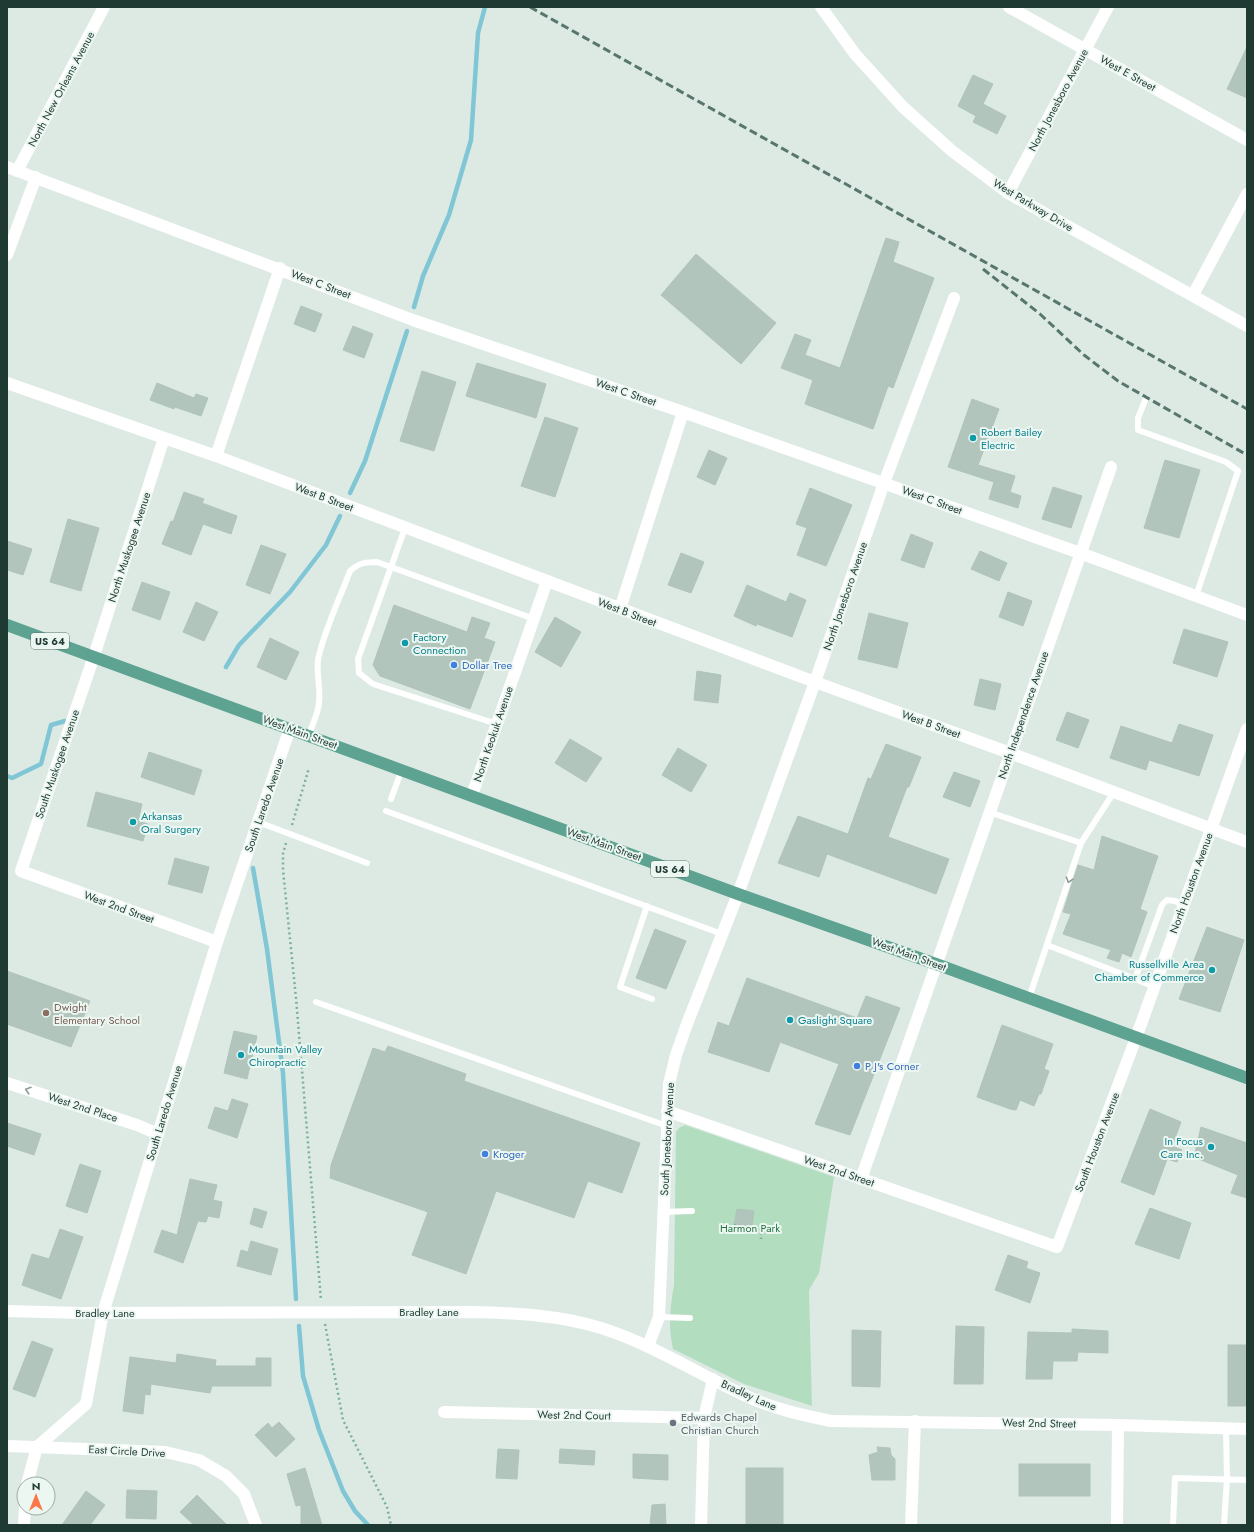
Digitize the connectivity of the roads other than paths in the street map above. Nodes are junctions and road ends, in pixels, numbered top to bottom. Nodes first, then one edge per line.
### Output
1 (104, 7) edge
2 (821, 7) edge
3 (1009, 7) edge
4 (1108, 7) edge
5 (1086, 49) junction
6 (1247, 140) edge
7 (12, 169) edge
8 (36, 177) junction
9 (1008, 193) junction
10 (1247, 194) edge
11 (7, 255) edge
12 (280, 268) junction
13 (1193, 295) junction
14 (954, 298) dead end
15 (1247, 326) edge
16 (7, 383) edge
17 (1146, 398) dead end
18 (683, 412) junction
19 (164, 438) junction
20 (216, 456) junction
21 (1110, 466) dead end
22 (884, 483) junction
23 (406, 528) junction
24 (1080, 553) junction
25 (392, 567) junction
26 (547, 582) junction
27 (1196, 596) junction
28 (620, 609) junction
29 (1247, 615) edge
30 (534, 619) junction
31 (7, 625) edge
32 (94, 656) junction
33 (815, 682) junction
34 (497, 724) junction
35 (290, 728) junction
36 (1247, 729) edge
37 (309, 735) junction
38 (1010, 753) junction
39 (402, 769) junction
40 (1114, 792) junction
41 (472, 795) junction
42 (391, 799) dead end
43 (386, 811) dead end
44 (989, 812) junction
45 (258, 822) junction
46 (1211, 828) junction
47 (1247, 842) edge
48 (1081, 843) junction
49 (367, 863) dead end
50 (21, 871) joint
51 (738, 894) junction
52 (1184, 905) junction
53 (647, 906) junction
54 (722, 934) junction
55 (217, 942) junction
56 (1047, 945) junction
57 (936, 964) junction
58 (1135, 979) junction
59 (1154, 987) junction
60 (652, 998) dead end
61 (1029, 998) junction
62 (316, 1002) dead end
63 (1136, 1038) junction
64 (1247, 1078) edge
65 (7, 1083) edge
66 (667, 1111) junction
67 (667, 1126) junction
68 (158, 1134) junction
69 (861, 1179) junction
70 (692, 1211) dead end
71 (663, 1212) junction
72 (1057, 1247) joint
73 (7, 1311) edge
74 (103, 1313) junction
75 (659, 1317) junction
76 (690, 1318) dead end
77 (648, 1346) junction
78 (713, 1380) junction
79 (444, 1412) dead end
80 (704, 1418) junction
81 (831, 1421) joint
82 (915, 1421) junction
83 (1118, 1425) junction
84 (1226, 1429) junction
85 (1247, 1429) edge
86 (7, 1446) edge
87 (37, 1447) junction
88 (29, 1476) edge
89 (1227, 1479) junction
90 (1247, 1480) edge
91 (256, 1525) edge
92 (701, 1525) edge
93 (911, 1525) edge
94 (1117, 1525) edge
95 (1173, 1525) edge
96 (1224, 1525) edge

1 - 7 street, North New Orleans Avenue
2 - 9 street, West Parkway Drive
3 - 5 street, West E Street
4 - 5 street, North Jonesboro Avenue
5 - 6 street, West E Street
5 - 9 street, North Jonesboro Avenue
7 - 8 street, West C Street
8 - 11 street
8 - 12 street, West C Street
9 - 13 street, West Parkway Drive
10 - 13 street
12 - 18 street, West C Street
12 - 20 street
13 - 15 street, West Parkway Drive
14 - 22 street, North Jonesboro Avenue
16 - 19 street, West B Street
17 - 27 lane
18 - 22 street, West C Street
18 - 28 street
19 - 20 street, West B Street
19 - 32 street, North Muskogee Avenue
20 - 23 street, West B Street
21 - 24 street, North Independence Avenue
22 - 24 street, West C Street
22 - 33 street, North Jonesboro Avenue
23 - 25 lane
23 - 26 street, West B Street
24 - 27 street, West C Street
24 - 38 street, North Independence Avenue
25 - 30 lane
25 - 34 lane
25 - 37 lane
26 - 28 street, West B Street
26 - 30 street, North Keokuk Avenue
27 - 29 street, West C Street
28 - 33 street, West B Street
30 - 34 street, North Keokuk Avenue
31 - 32 main road, West Main Street / US 64
32 - 35 main road, West Main Street / US 64
32 - 50 street, South Muskogee Avenue
33 - 38 street, West B Street
33 - 51 street, North Jonesboro Avenue
34 - 41 street, North Keokuk Avenue
35 - 37 main road, West Main Street / US 64
35 - 45 street, South Laredo Avenue
36 - 46 street, North Houston Avenue
37 - 39 main road, West Main Street / US 64
38 - 40 street, West B Street
38 - 44 street, North Independence Avenue
39 - 41 main road, West Main Street / US 64
39 - 42 lane
40 - 46 street, West B Street
40 - 48 lane
41 - 51 main road, West Main Street / US 64
43 - 53 lane
44 - 48 lane
44 - 57 street, North Independence Avenue
45 - 49 lane
45 - 55 street, South Laredo Avenue
46 - 47 street, West B Street
46 - 52 street, North Houston Avenue
48 -> 56 lane
50 - 55 street, West 2nd Street
51 - 54 street, South Jonesboro Avenue
51 - 57 main road, West Main Street / US 64
52 - 58 lane
52 - 59 street, North Houston Avenue
53 - 54 lane
53 - 60 lane
54 - 66 street, South Jonesboro Avenue
55 - 68 street, South Laredo Avenue
56 - 58 lane
56 - 61 lane
57 - 61 main road, West Main Street / US 64
57 - 69 street, North Independence Avenue
58 - 59 lane
59 - 63 street, North Houston Avenue
61 - 63 main road, West Main Street / US 64
62 - 67 lane
63 - 64 main road, West Main Street / US 64
63 - 72 street, South Houston Avenue
68 -> 65 street, West 2nd Place
66 - 67 street, South Jonesboro Avenue
66 - 69 street, West 2nd Street
67 - 71 street, South Jonesboro Avenue
68 - 74 street, South Laredo Avenue
69 - 72 street, West 2nd Street
70 - 71 lane
71 - 75 street, South Jonesboro Avenue
73 - 74 street, Bradley Lane
74 - 77 street, Bradley Lane
74 - 87 street, South Laredo Avenue
75 - 76 lane
75 - 77 street, South Jonesboro Avenue
77 - 78 street, Bradley Lane
78 - 80 street
78 - 81 street, Bradley Lane
79 - 80 street, West 2nd Court
80 - 92 street
81 - 82 street, West 2nd Street
82 - 83 street, West 2nd Street
82 - 93 street
83 - 84 street, West 2nd Street
83 - 94 street
84 - 85 street, West 2nd Street
84 - 89 lane
86 - 87 street, East Circle Drive
87 - 88 street
87 - 91 street, East Circle Drive
89 - 90 lane
89 - 95 lane
89 - 96 lane

